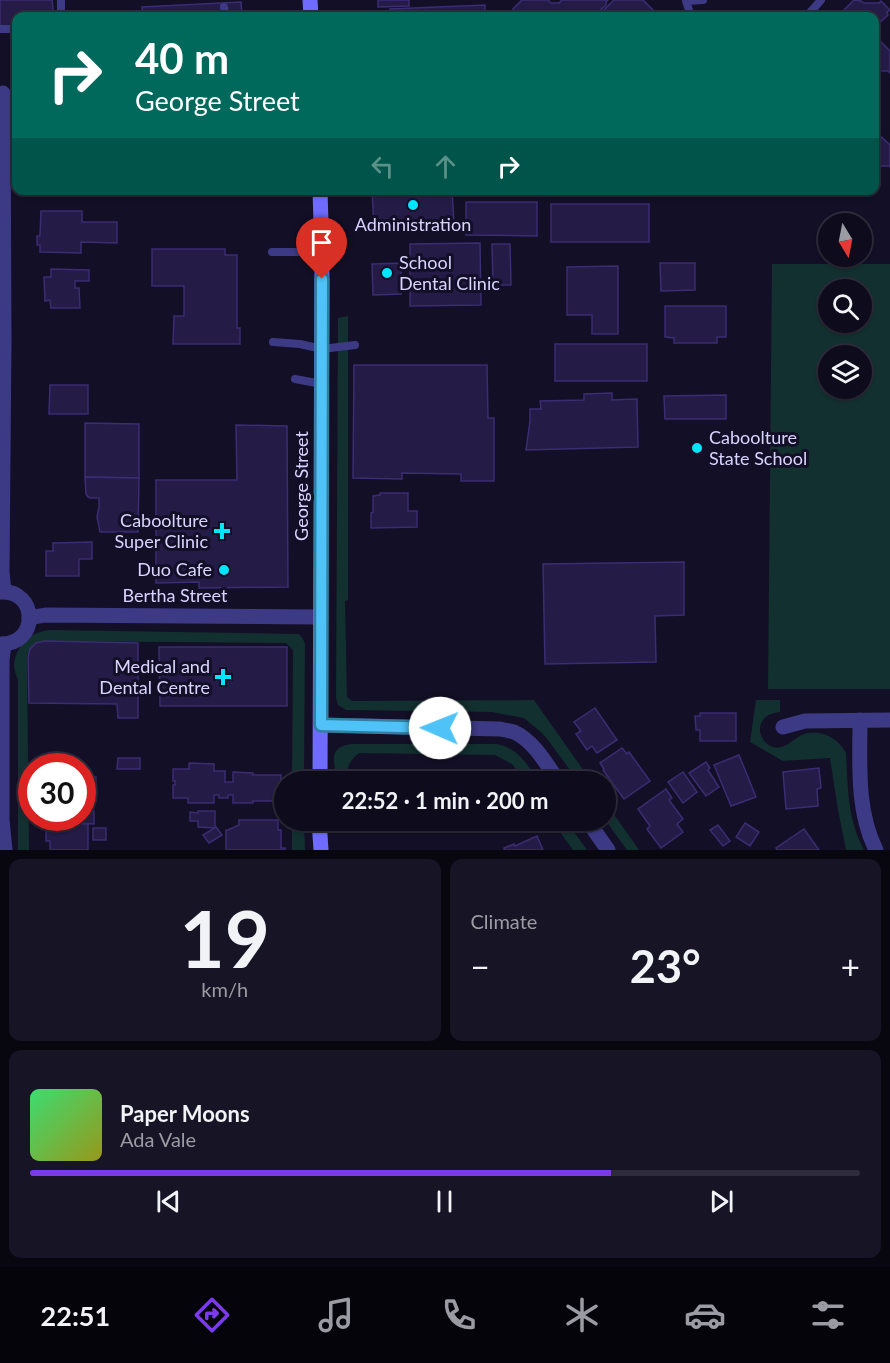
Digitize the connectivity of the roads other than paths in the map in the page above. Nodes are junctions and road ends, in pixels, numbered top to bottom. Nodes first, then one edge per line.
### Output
1 (703, 0) edge
2 (821, 0) edge
3 (686, 1) edge
4 (224, 7) dead end
5 (225, 12) edge
6 (810, 12) edge
7 (7, 93) edge
8 (10, 180) edge
9 (320, 195) edge
10 (272, 252) dead end
11 (322, 255) junction
12 (2, 341) edge
13 (273, 342) dead end
14 (355, 345) dead end
15 (322, 349) junction
16 (295, 380) dead end
17 (322, 384) junction
18 (2, 592) edge
19 (321, 616) junction
20 (29, 618) junction
21 (2, 644) edge
22 (860, 720) junction
23 (890, 720) edge
24 (321, 725) junction
25 (783, 727) dead end
26 (320, 771) edge
27 (551, 771) edge
28 (320, 831) edge
29 (595, 831) edge
30 (4, 850) edge
31 (321, 850) edge
32 (608, 850) edge
33 (876, 850) edge

1 - 3 lane
2 - 6 lane
4 - 5 lane
7 - 8 street
8 - 12 street
9 - 11 street, George Street
10 - 11 lane
11 - 15 street, George Street
12 - 18 street
13 - 15 lane
14 - 15 lane
15 - 17 street, George Street
16 - 17 lane
17 - 19 street, George Street
18 - 20 street
19 - 20 street, Bertha Street
19 - 24 street, George Street
20 - 21 street
21 - 30 street
22 - 23 street
22 - 25 street
22 - 33 street
24 - 26 street, George Street
24 - 27 street
28 - 31 street
29 - 32 street

